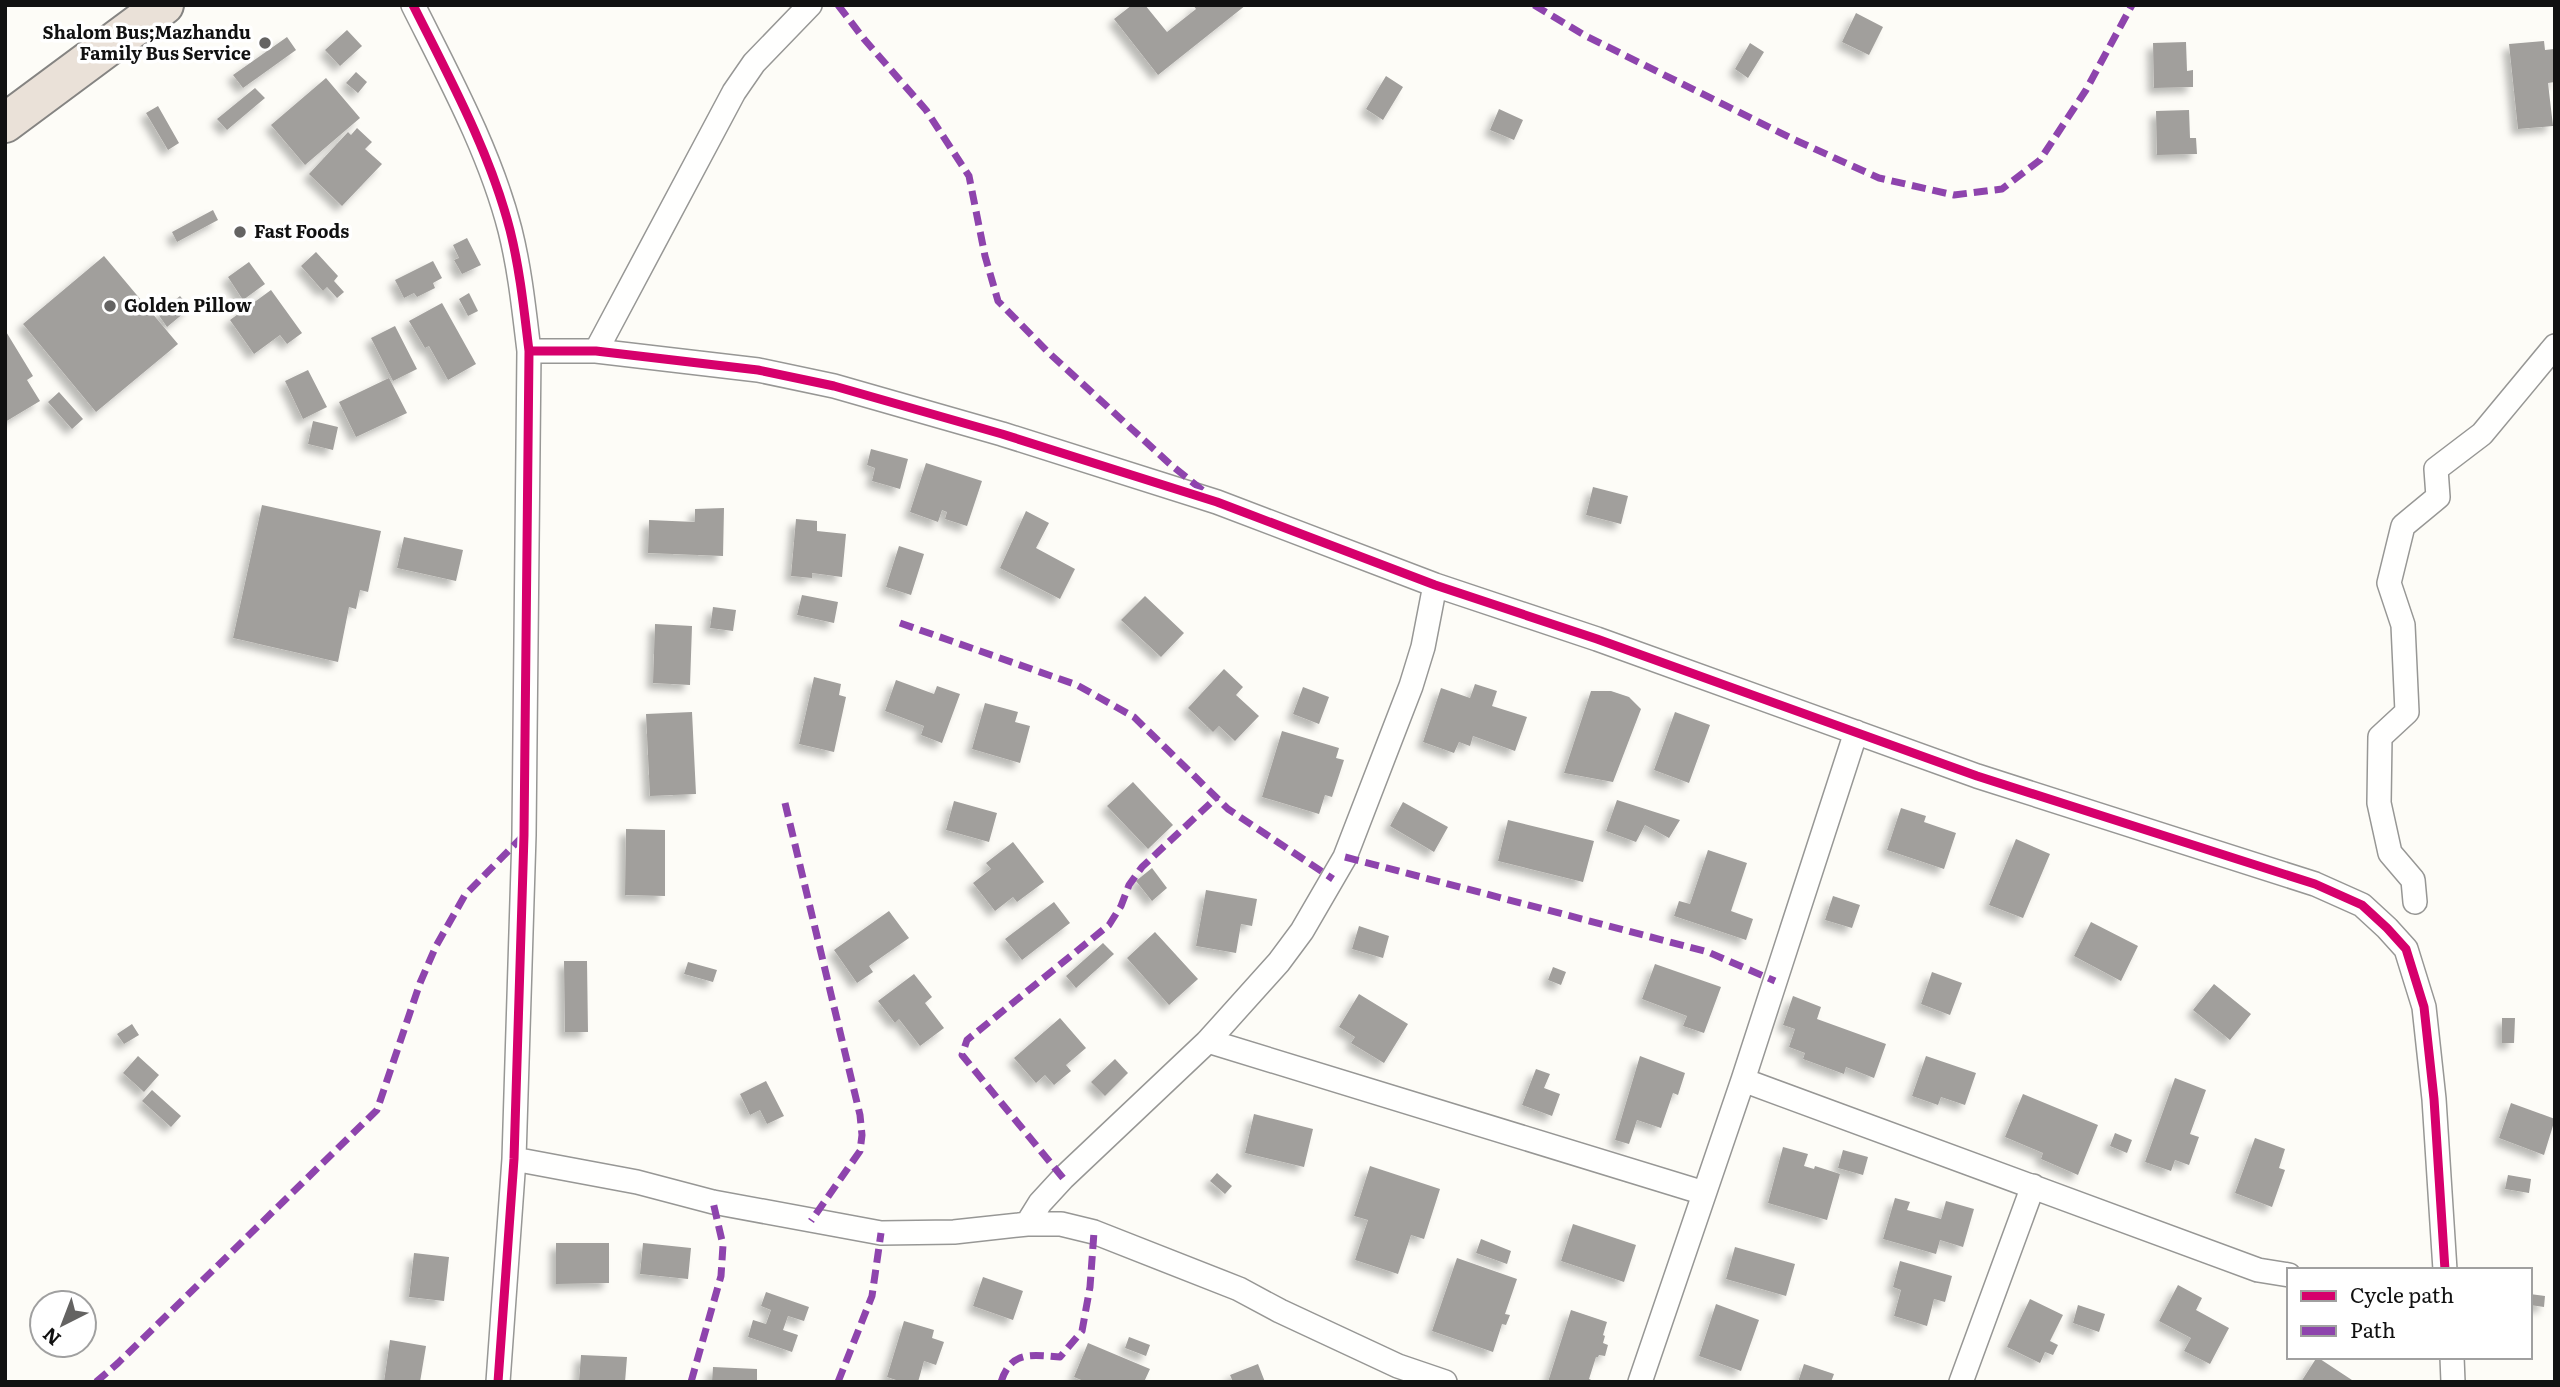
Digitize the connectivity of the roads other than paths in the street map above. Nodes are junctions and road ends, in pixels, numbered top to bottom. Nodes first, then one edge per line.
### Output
1 (164, 5) edge
2 (413, 5) edge
3 (810, 5) edge
4 (5, 123) edge
5 (2555, 346) edge
6 (529, 351) junction
7 (596, 351) junction
8 (1435, 585) junction
9 (1856, 732) junction
10 (2415, 902) dead end
11 (1208, 1041) junction
12 (1743, 1080) junction
13 (514, 1159) junction
14 (2033, 1186) junction
15 (1704, 1193) junction
16 (1027, 1224) junction
17 (2445, 1268) edge
18 (2287, 1275) edge
19 (2452, 1359) edge
20 (498, 1382) edge
21 (1445, 1382) edge
22 (1640, 1382) edge
23 (1961, 1382) edge
24 (2454, 1382) edge

1 - 4 highway
2 - 6 street
3 - 7 street
5 - 10 street
6 - 7 street
6 - 13 street
7 - 8 street
8 - 9 street
8 - 11 street
9 - 12 street
9 - 17 street
11 - 15 street
11 - 16 street
12 - 14 street
12 - 15 street
13 - 16 street
13 - 20 street
14 - 18 street
14 - 23 street
15 - 22 street
16 - 21 street
19 - 24 street

